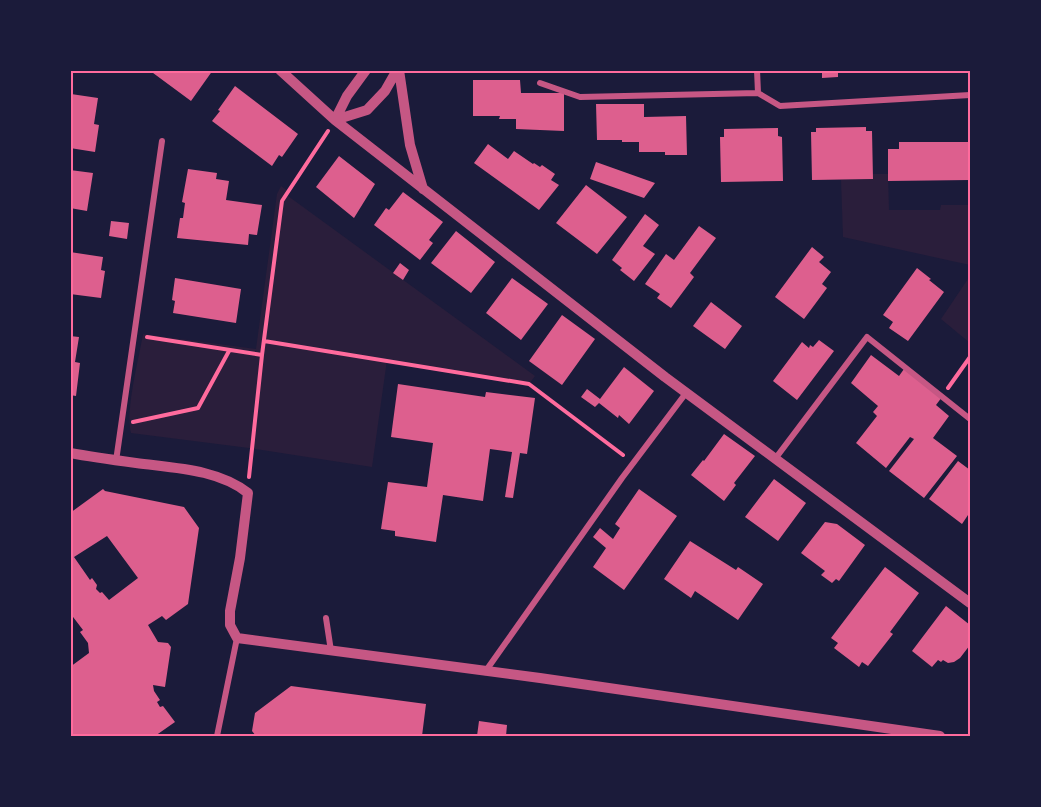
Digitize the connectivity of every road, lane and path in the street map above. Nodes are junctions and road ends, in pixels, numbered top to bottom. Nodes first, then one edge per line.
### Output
1 (280, 70) edge
2 (366, 70) edge
3 (398, 70) edge
4 (757, 70) edge
5 (540, 83) dead end
6 (758, 93) junction
7 (970, 95) edge
8 (335, 120) junction
9 (162, 141) dead end
10 (423, 189) junction
11 (134, 334) junction
12 (264, 341) junction
13 (229, 351) junction
14 (262, 355) junction
15 (970, 357) edge
16 (686, 393) junction
17 (942, 396) junction
18 (970, 419) edge
19 (121, 424) junction
20 (70, 453) edge
21 (775, 459) junction
22 (116, 461) junction
23 (633, 463) junction
24 (248, 493) junction
25 (970, 603) edge
26 (326, 618) dead end
27 (237, 638) junction
28 (331, 651) junction
29 (485, 672) junction
30 (217, 736) edge
31 (940, 736) edge

1 - 8 street
2 - 8 street
3 - 8 street
3 - 10 street
4 - 6 street
5 - 6 street
6 - 7 street
8 - 10 street
8 - 12 path
9 - 11 street
10 - 16 street
11 - 13 path
11 - 19 street
12 - 14 path
12 - 23 path
13 - 14 path
13 - 19 path
14 - 24 path
15 - 17 path
16 - 21 street
16 - 23 street
17 - 18 street
17 - 21 street
19 - 22 street
20 - 22 street
21 - 25 street
22 - 24 street
23 - 29 street
24 - 27 street
26 - 28 street
27 - 28 street
27 - 30 street
28 - 29 street
29 - 31 street

